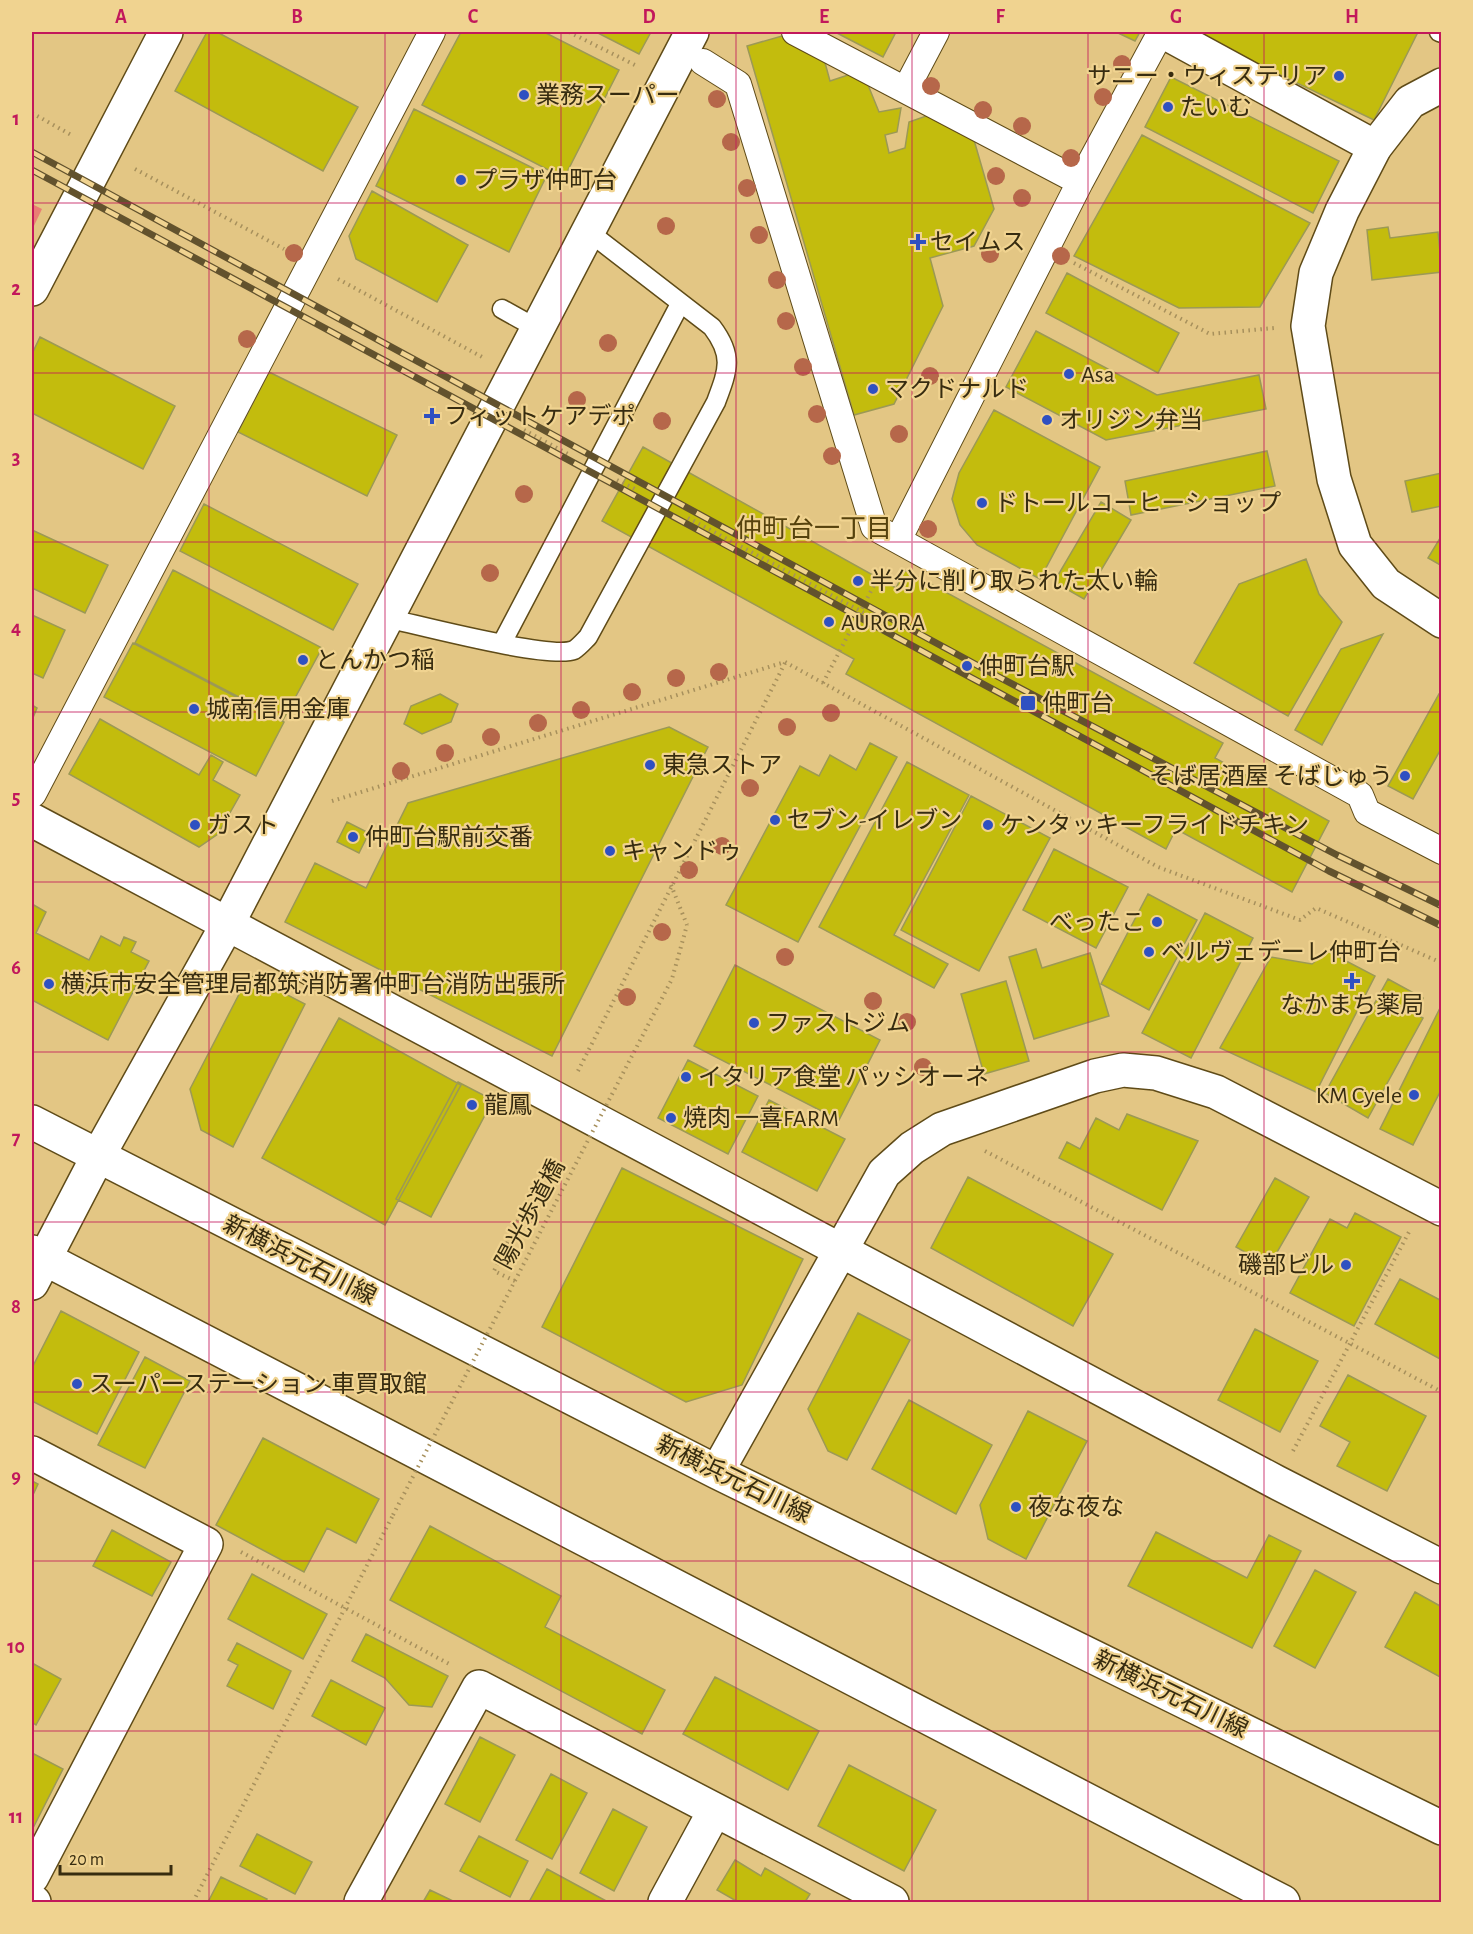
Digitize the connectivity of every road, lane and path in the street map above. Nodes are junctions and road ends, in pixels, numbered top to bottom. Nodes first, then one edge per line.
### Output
1 (166, 32) edge
2 (432, 32) edge
3 (569, 32) edge
4 (692, 32) edge
5 (795, 32) edge
6 (936, 32) edge
7 (1163, 32) edge
8 (703, 62) dead end
9 (641, 69) dead end
10 (1442, 85) edge
11 (906, 89) junction
12 (32, 113) edge
13 (83, 141) dead end
14 (1375, 147) junction
15 (1080, 182) junction
16 (589, 232) junction
17 (1071, 261) dead end
18 (32, 289) edge
19 (680, 304) junction
20 (502, 309) dead end
21 (1308, 326) junction
22 (538, 329) junction
23 (522, 429) dead end
24 (578, 459) dead end
25 (616, 479) dead end
26 (645, 495) dead end
27 (688, 518) dead end
28 (898, 540) junction
29 (861, 611) junction
30 (386, 618) junction
31 (1442, 621) edge
32 (894, 629) dead end
33 (502, 643) junction
34 (785, 662) junction
35 (823, 684) junction
36 (322, 804) dead end
37 (32, 807) edge
38 (1442, 851) edge
39 (671, 885) junction
40 (227, 925) junction
41 (1442, 963) edge
42 (574, 1080) dead end
43 (32, 1122) edge
44 (942, 1129) junction
45 (97, 1158) junction
46 (1433, 1205) edge
47 (518, 1220) dead end
48 (842, 1250) junction
49 (36, 1265) edge
50 (515, 1281) junction
51 (1351, 1343) junction
52 (1442, 1392) edge
53 (32, 1453) edge
54 (717, 1472) junction
55 (1276, 1482) junction
56 (206, 1544) junction
57 (1442, 1568) edge
58 (345, 1608) junction
59 (479, 1687) junction
60 (714, 1810) junction
61 (1442, 1828) edge
62 (32, 1877) edge
63 (193, 1902) edge
64 (361, 1902) edge
65 (665, 1902) edge
66 (892, 1902) edge
67 (1283, 1902) edge

1 - 18 street
2 - 37 street
3 - 9 path
4 - 16 street
5 - 11 street
6 - 11 street
7 - 14 street
7 - 15 street
8 - 28 street
10 - 14 street
11 - 15 street
12 - 13 path
14 - 21 street
15 - 28 street
16 - 19 lane
16 - 22 street
17 - 21 path
19 - 33 lane
19 - 33 lane
20 - 22 lane
21 - 31 street
22 - 30 street
23 - 24 path
25 - 26 path
27 - 29 path
28 - 29 path
28 - 38 street
29 - 32 path
29 - 35 path
30 - 33 lane
30 - 40 street
34 - 35 path
34 - 36 path
34 - 39 path
35 - 41 path
37 - 40 street
39 - 42 path
39 - 50 path, 陽光歩道橋, bridge
40 - 45 street
40 - 48 street
43 - 45 street, 新横浜元石川線
44 - 46 street
44 - 48 street
44 - 51 path
45 - 49 street
45 - 54 street, 新横浜元石川線
46 - 51 path
47 - 50 path
48 - 54 street
48 - 55 street
49 - 67 street
50 - 58 path, 陽光歩道橋, bridge
51 - 52 path
51 - 55 path
53 - 56 street
54 - 61 street, 新横浜元石川線
55 - 57 street
56 - 58 path
56 - 62 street
58 - 59 path
58 - 63 path, 陽光歩道橋
59 - 60 street
59 - 64 street
60 - 65 street
60 - 66 street

